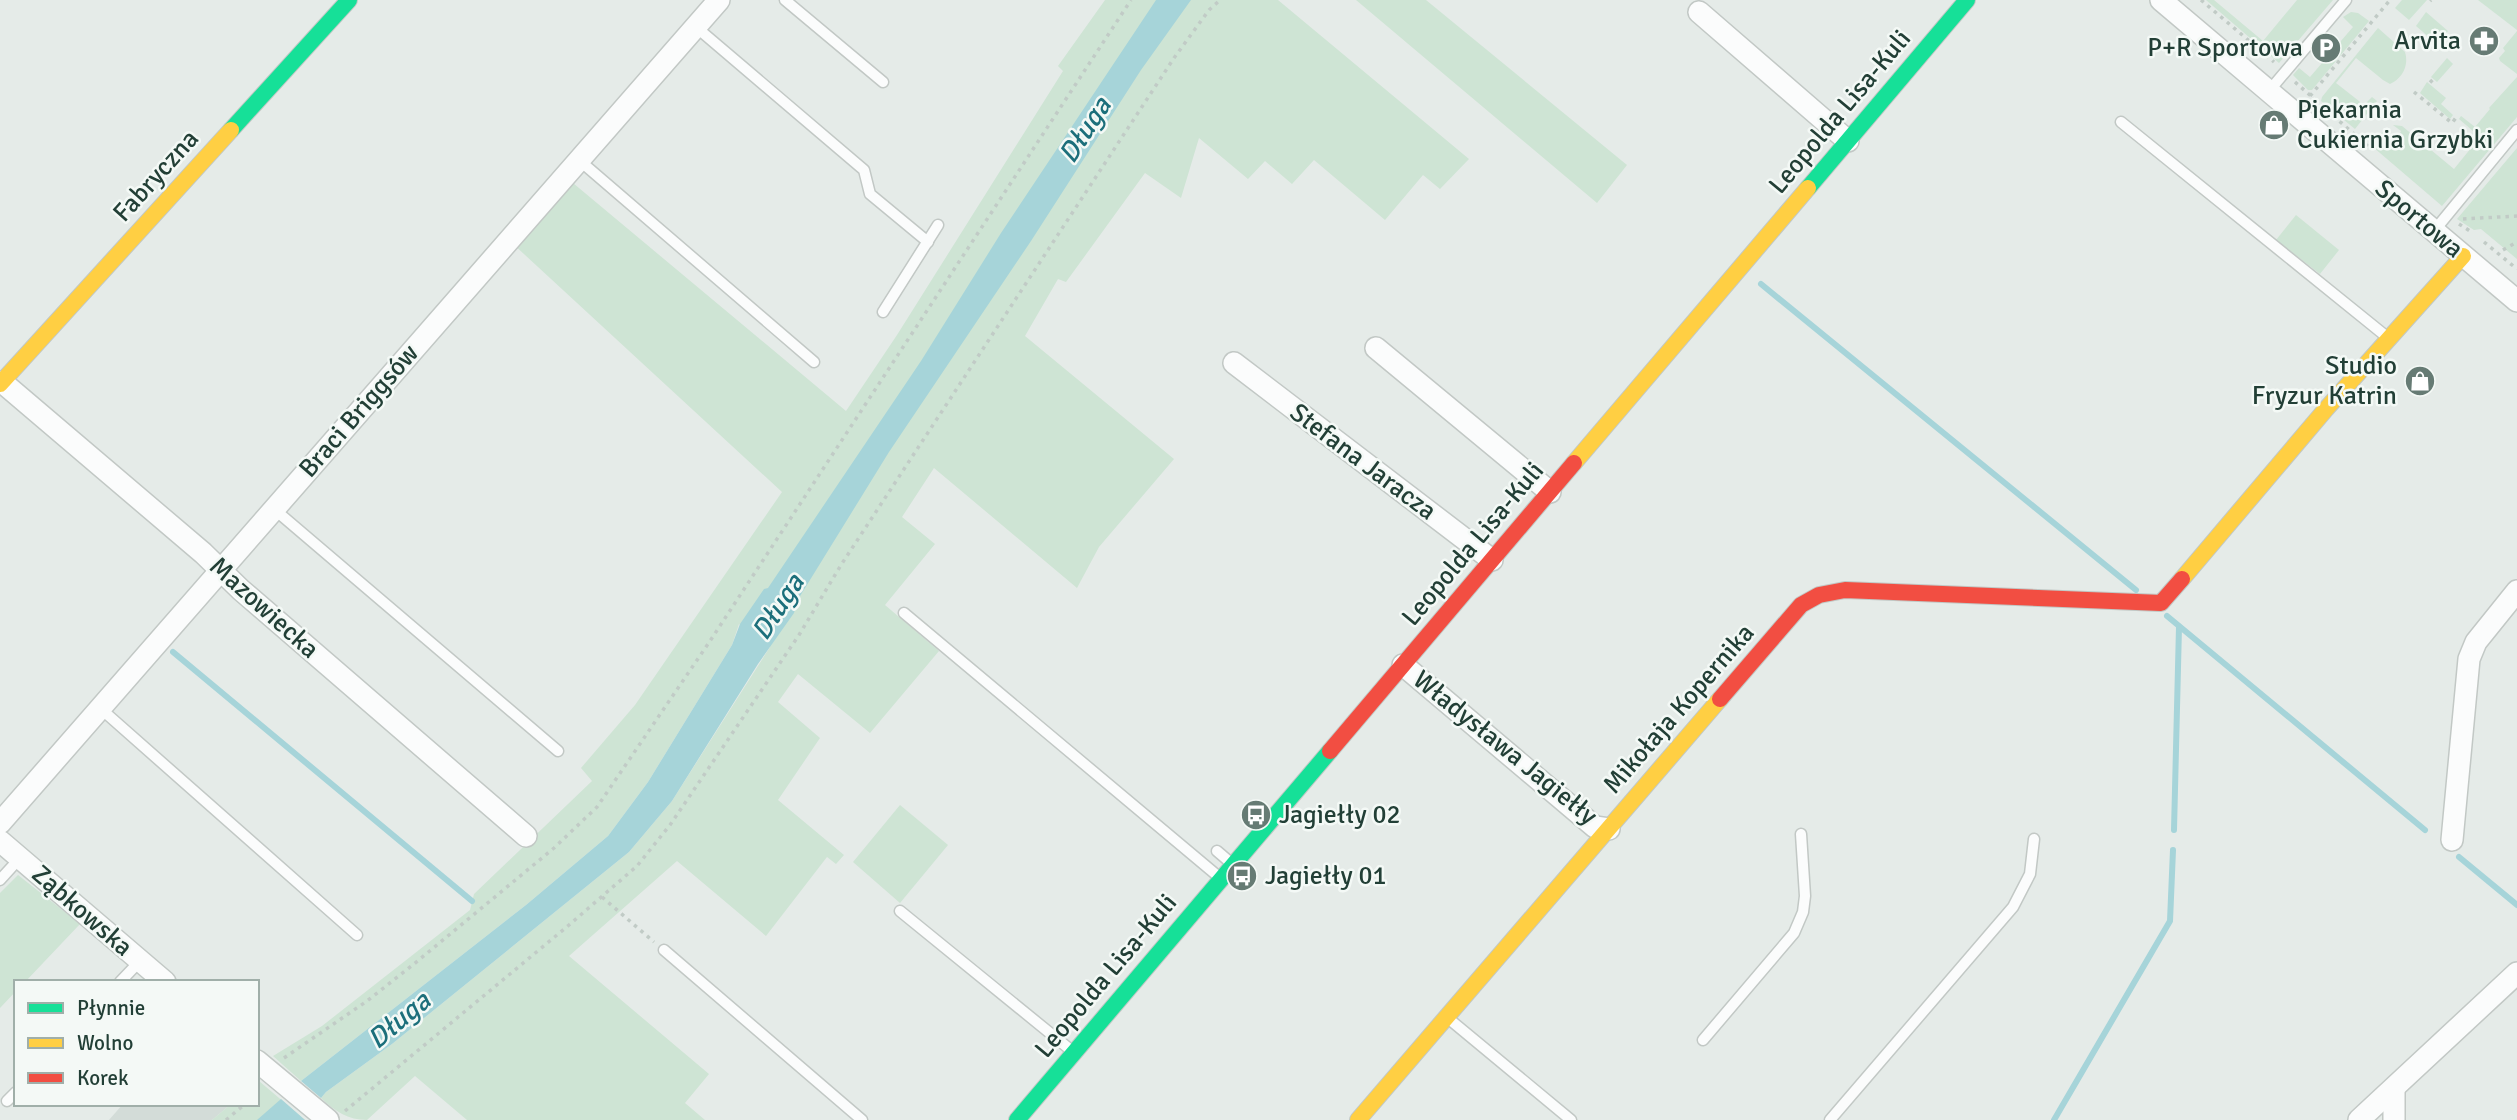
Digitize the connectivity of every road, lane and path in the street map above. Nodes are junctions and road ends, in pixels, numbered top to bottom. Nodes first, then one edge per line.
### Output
1 (349, 0) edge
2 (719, 0) edge
3 (785, 0) edge
4 (1131, 0) edge
5 (1220, 0) edge
6 (1967, 0) edge
7 (2161, 0) edge
8 (2201, 0) edge
9 (2346, 0) edge
10 (2390, 0) edge
11 (1699, 12) dead end
12 (696, 27) junction
13 (2285, 72) junction
14 (2430, 80) dead end
15 (883, 82) dead end
16 (2435, 85) dead end
17 (2269, 91) junction
18 (2414, 92) dead end
19 (2310, 96) junction
20 (2458, 115) dead end
21 (2121, 122) dead end
22 (2517, 130) edge
23 (1848, 141) junction
24 (2375, 153) dead end
25 (579, 160) junction
26 (2517, 216) edge
27 (938, 225) dead end
28 (2434, 231) junction
29 (928, 242) junction
30 (2517, 243) edge
31 (2503, 250) dead end
32 (2463, 256) junction
33 (2517, 270) edge
34 (2517, 301) edge
35 (883, 312) dead end
36 (2389, 338) junction
37 (1376, 348) dead end
38 (814, 362) dead end
39 (1234, 363) dead end
40 (1, 383) edge
41 (1550, 492) junction
42 (274, 509) junction
43 (1492, 560) junction
44 (219, 571) junction
45 (2517, 592) edge
46 (904, 613) dead end
47 (1403, 665) junction
48 (100, 708) junction
49 (558, 751) dead end
50 (0, 823) edge
51 (1609, 829) junction
52 (1801, 835) dead end
53 (526, 836) dead end
54 (2034, 839) dead end
55 (2452, 839) dead end
56 (0, 841) edge
57 (1217, 851) dead end
58 (20, 858) junction
59 (1233, 865) junction
60 (1221, 879) junction
61 (0, 880) edge
62 (602, 897) junction
63 (900, 911) dead end
64 (357, 935) dead end
65 (664, 950) joint
66 (140, 961) junction
67 (2517, 973) edge
68 (122, 980) edge
69 (163, 980) edge
70 (1447, 1017) junction
71 (1703, 1040) dead end
72 (1074, 1052) junction
73 (269, 1071) edge
74 (2394, 1089) junction
75 (14, 1094) edge
76 (7, 1101) dead end
77 (243, 1106) edge
78 (331, 1118) edge
79 (226, 1120) edge
80 (862, 1120) edge
81 (1017, 1120) edge
82 (1358, 1120) edge
83 (1571, 1120) edge
84 (1830, 1120) edge
85 (2359, 1120) edge
86 (2394, 1120) edge

1 - 40 street, Fabryczna
2 - 12 street, Braci Briggsów
3 - 15 lane
4 - 73 path
5 - 62 path
6 - 23 street, Leopolda Lisa-Kuli
7 - 17 street, Sportowa
8 - 13 path
9 - 13 lane
10 - 19 path
11 - 23 street
12 - 25 street, Braci Briggsów
12 - 29 lane
13 - 17 lane
13 - 19 path
14 - 16 path
17 - 28 street, Sportowa
18 - 20 path
19 - 24 path
21 - 36 lane
22 - 28 lane
23 - 41 street, Leopolda Lisa-Kuli
25 - 38 lane
25 - 42 street, Braci Briggsów
26 - 33 path
27 - 29 lane
28 - 32 street, Sportowa
29 - 35 lane
30 - 31 path
32 - 34 street, Sportowa
32 - 36 street
36 - 51 street, Mikołaja Kopernika
37 - 41 street
39 - 43 street, Stefana Jaracza
40 - 44 street, Mazowiecka
41 - 43 street, Leopolda Lisa-Kuli
42 - 44 street, Braci Briggsów
42 - 49 lane
43 - 47 street, Leopolda Lisa-Kuli
44 - 48 street, Braci Briggsów
44 - 53 street, Mazowiecka
45 - 55 street
46 - 60 lane
47 - 51 street, Władysława Jagiełły
47 - 59 street, Leopolda Lisa-Kuli
48 - 50 street, Braci Briggsów
48 - 64 lane
51 - 70 street, Mikołaja Kopernika
52 - 71 lane
54 - 84 lane
56 - 58 street, Ząbkowska
57 - 59 lane
58 - 61 lane
58 - 66 street, Ząbkowska
59 - 60 street, Leopolda Lisa-Kuli
60 - 72 street, Leopolda Lisa-Kuli
62 - 65 path
62 - 78 path
63 - 72 lane
65 - 80 lane
66 - 68 lane
66 - 69 street, Ząbkowska
67 - 74 street
70 - 82 street, Mikołaja Kopernika
70 - 83 lane
72 - 81 street, Leopolda Lisa-Kuli
73 - 78 street
74 - 85 street
74 - 86 street
75 - 76 lane
77 - 79 path

